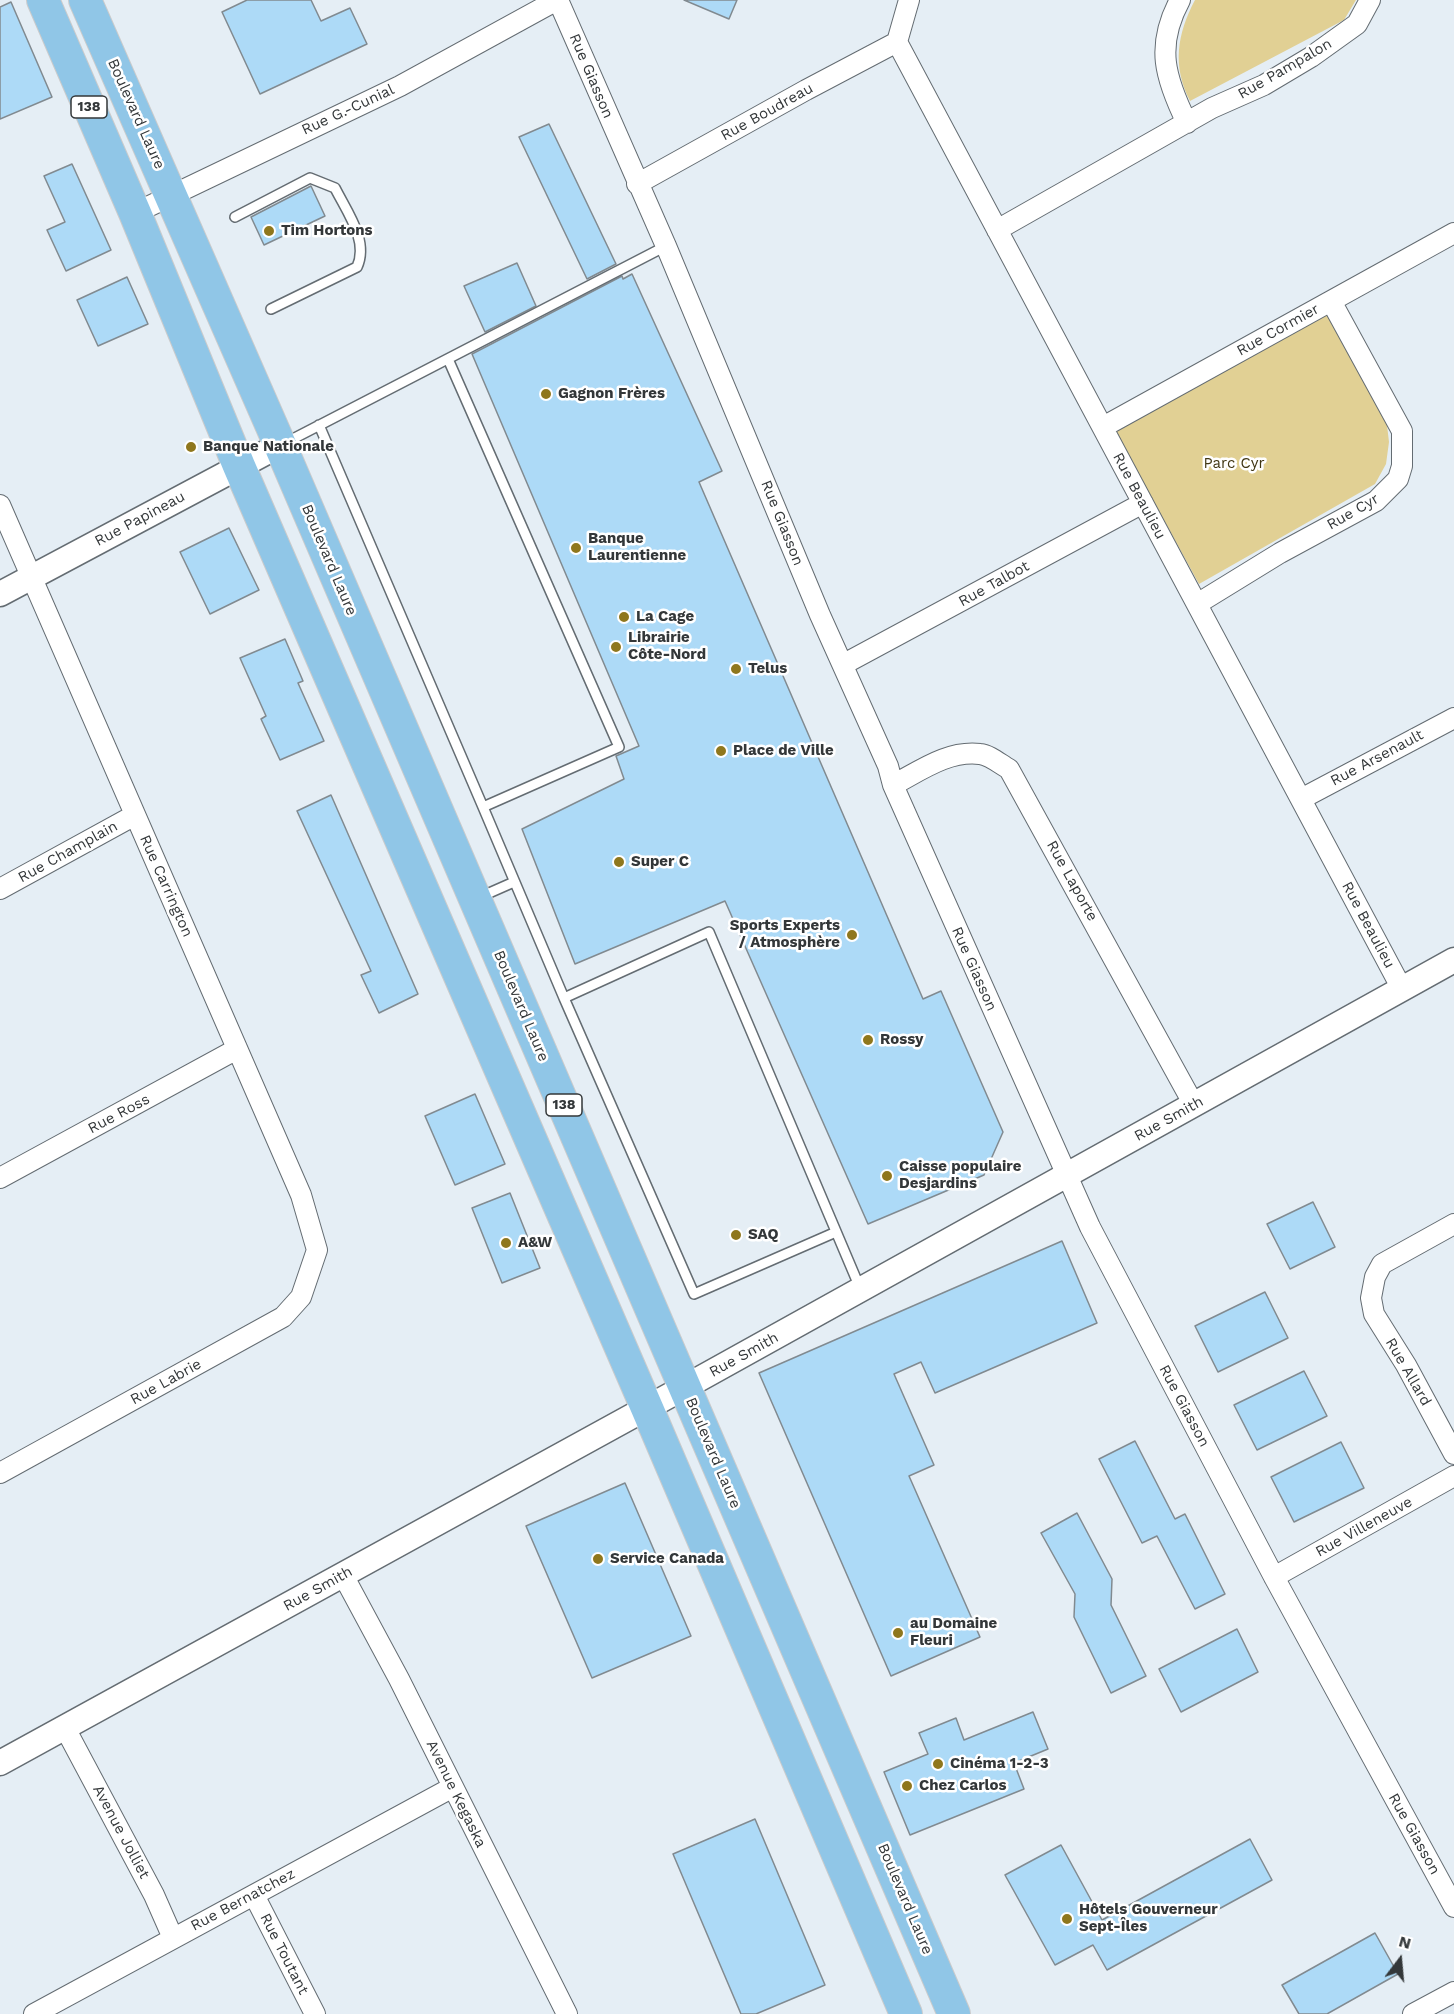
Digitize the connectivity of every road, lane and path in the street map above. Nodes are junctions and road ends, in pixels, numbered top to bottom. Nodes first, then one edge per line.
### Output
1 (43, 0) edge
2 (85, 0) edge
3 (557, 0) edge
4 (909, 0) edge
5 (1180, 0) edge
6 (1370, 0) edge
7 (897, 42) junction
8 (1187, 123) junction
9 (637, 184) junction
10 (172, 196) junction
11 (135, 213) junction
12 (235, 217) dead end
13 (997, 230) junction
14 (1454, 233) edge
15 (666, 246) junction
16 (1332, 301) junction
17 (271, 309) dead end
18 (448, 359) junction
19 (319, 425) junction
20 (1103, 427) junction
21 (280, 445) junction
22 (239, 466) junction
23 (1143, 503) junction
24 (0, 505) edge
25 (32, 577) junction
26 (0, 594) edge
27 (1197, 604) junction
28 (844, 664) junction
29 (1454, 718) edge
30 (893, 785) junction
31 (1301, 799) junction
32 (483, 807) junction
33 (135, 815) junction
34 (514, 882) junction
35 (0, 889) edge
36 (476, 900) junction
37 (1454, 960) edge
38 (1402, 989) junction
39 (564, 998) junction
40 (237, 1049) junction
41 (1194, 1105) junction
42 (1068, 1175) junction
43 (0, 1178) edge
44 (1454, 1224) edge
45 (836, 1232) junction
46 (310, 1271) joint
47 (861, 1290) junction
48 (686, 1387) junction
49 (647, 1408) junction
50 (1454, 1454) edge
51 (0, 1473) edge
52 (1454, 1476) edge
53 (343, 1575) junction
54 (1274, 1577) junction
55 (65, 1728) junction
56 (0, 1763) edge
57 (453, 1787) junction
58 (254, 1895) junction
59 (1454, 1907) edge
60 (173, 1938) junction
61 (1454, 1992) edge
62 (64, 2007) edge
63 (34, 2014) edge
64 (315, 2014) edge
65 (567, 2014) edge
66 (906, 2014) edge
67 (954, 2014) edge
68 (1413, 2014) edge

1 - 11 highway, 138
2 - 10 highway, Boulevard Laure / 138
3 - 9 street, Rue Giasson
3 - 10 street, Rue G.-Cunial
4 - 7 street
5 - 8 street
6 - 8 street, Rue Pampalon
7 - 9 street, Rue Boudreau
7 - 13 street, Rue Beaulieu
8 - 13 street, Rue Pampalon
9 - 15 street, Rue Giasson
10 - 11 street, Rue G.-Cunial
10 - 21 highway, Boulevard Laure / 138
11 - 22 highway, 138
12 - 17 lane
13 - 20 street, Rue Beaulieu
14 - 16 street, Rue Cormier
15 - 18 lane
15 - 28 street, Rue Giasson
16 - 20 street, Rue Cormier
16 - 27 street, Rue Cyr
18 - 19 lane
18 - 32 lane
19 - 21 lane
19 - 32 lane
20 - 23 street, Rue Beaulieu
21 - 22 street, Rue Papineau
21 - 36 highway, Boulevard Laure / 138
22 - 25 street, Rue Papineau
22 - 49 highway, 138
23 - 27 street, Rue Beaulieu
23 - 28 street, Rue Talbot
24 - 25 street, Rue Carrington
25 - 26 street, Rue Papineau
25 - 33 street, Rue Carrington
27 - 31 street, Rue Beaulieu
28 - 30 street, Rue Giasson
29 - 31 street, Rue Arsenault
30 - 41 street, Rue Laporte
30 - 42 street, Rue Giasson
31 - 38 street, Rue Beaulieu
32 - 34 lane
33 - 35 street, Rue Champlain
33 - 40 street, Rue Carrington
34 - 36 lane
34 - 39 lane
36 - 48 highway, Boulevard Laure / 138
37 - 38 street, Rue Smith
38 - 41 street, Rue Smith
39 - 45 lane
39 - 45 lane
40 - 43 street, Rue Ross
40 - 46 street, Rue Carrington
41 - 42 street, Rue Smith
42 - 47 street, Rue Smith
42 - 54 street, Rue Giasson
44 - 50 street, Rue Allard
45 - 47 lane
46 - 51 street, Rue Labrie
47 - 48 street, Rue Smith
48 - 49 street, Rue Smith
48 - 67 highway, Boulevard Laure / 138
49 - 53 street, Rue Smith
49 - 66 highway, 138
52 - 54 street, Rue Villeneuve
53 - 55 street, Rue Smith
53 - 57 street, Avenue Kegaska
54 - 59 street, Rue Giasson
55 - 56 street, Rue Smith
55 - 60 street, Avenue Jolliet
57 - 58 street, Rue Bernatchez
57 - 65 street, Avenue Kegaska
58 - 60 street, Rue Bernatchez
58 - 64 street, Rue Toutant
60 - 62 street, Rue Bernatchez
61 - 68 street
62 - 63 street, Rue Bernatchez

